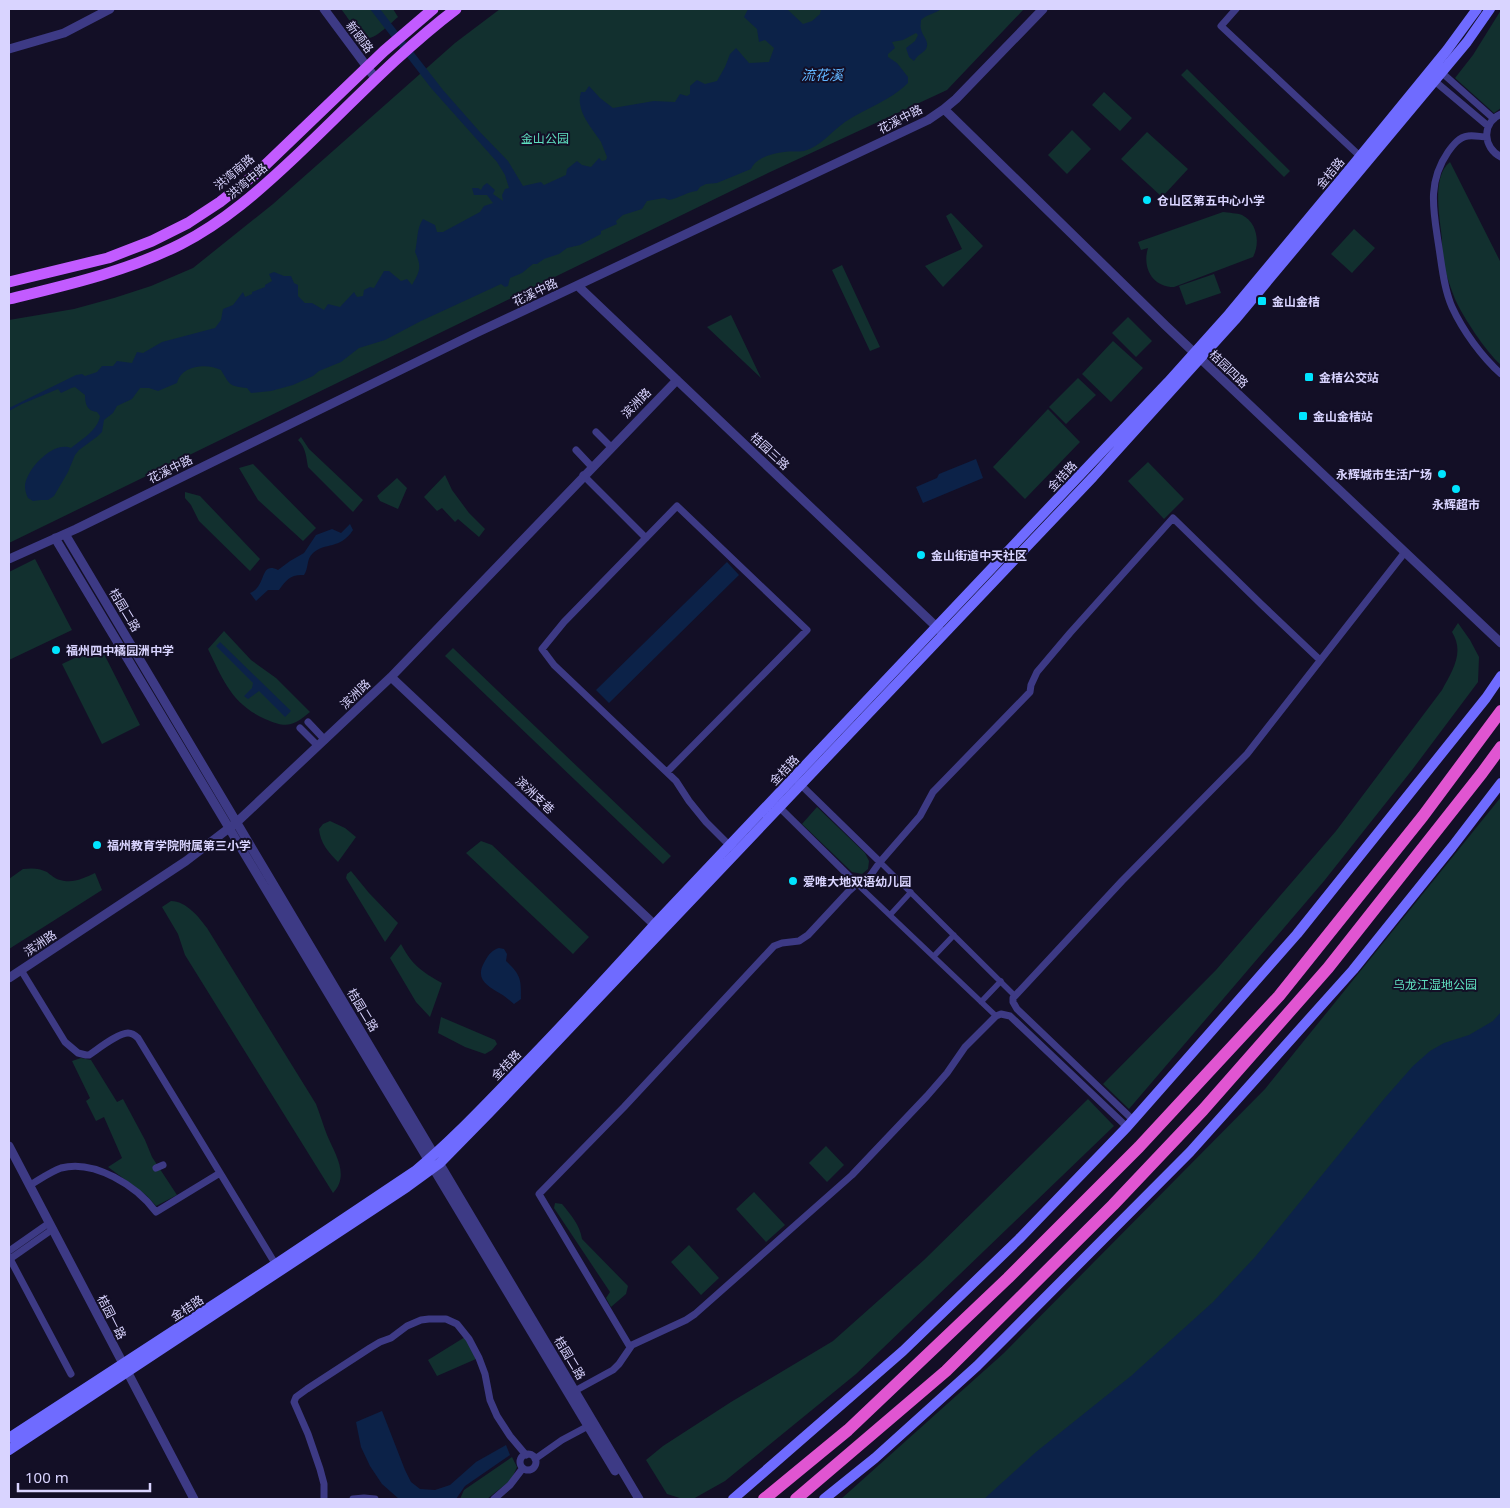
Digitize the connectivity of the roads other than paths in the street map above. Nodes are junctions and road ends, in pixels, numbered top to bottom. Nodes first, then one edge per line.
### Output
1 (110, 9) edge
2 (324, 9) edge
3 (433, 9) edge
4 (456, 9) edge
5 (1043, 9) edge
6 (1236, 9) edge
7 (1477, 9) edge
8 (1490, 9) edge
9 (9, 49) edge
10 (367, 67) junction
11 (1434, 73) junction
12 (376, 79) junction
13 (944, 109) junction
14 (1501, 114) edge
15 (1494, 119) junction
16 (1488, 126) junction
17 (1487, 137) junction
18 (1501, 157) edge
19 (1363, 159) junction
20 (9, 282) edge
21 (578, 286) junction
22 (9, 299) edge
23 (1197, 356) junction
24 (1501, 374) edge
25 (677, 380) junction
26 (596, 432) dead end
27 (611, 447) junction
28 (576, 450) dead end
29 (592, 467) junction
30 (584, 475) junction
31 (65, 534) junction
32 (55, 538) junction
33 (646, 538) junction
34 (1405, 552) junction
35 (9, 560) edge
36 (941, 630) junction
37 (1501, 643) edge
38 (1320, 660) junction
39 (1501, 676) edge
40 (391, 677) junction
41 (1501, 711) edge
42 (308, 722) dead end
43 (300, 728) dead end
44 (322, 743) junction
45 (1501, 747) edge
46 (667, 772) junction
47 (798, 781) junction
48 (1501, 783) edge
49 (776, 804) junction
50 (237, 822) junction
51 (229, 829) junction
52 (733, 849) junction
53 (880, 862) junction
54 (857, 884) junction
55 (911, 892) junction
56 (890, 915) junction
57 (658, 928) junction
58 (954, 935) junction
59 (934, 956) junction
60 (21, 970) junction
61 (9, 978) edge
62 (1001, 981) junction
63 (1014, 995) junction
64 (981, 1002) junction
65 (996, 1016) junction
66 (1130, 1123) junction
67 (9, 1146) edge
68 (434, 1161) junction
69 (220, 1173) junction
70 (30, 1185) junction
71 (51, 1226) junction
72 (9, 1256) edge
73 (276, 1265) junction
74 (12, 1271) edge
75 (630, 1347) junction
76 (125, 1368) junction
77 (71, 1374) dead end
78 (572, 1393) junction
79 (590, 1425) junction
80 (9, 1438) edge
81 (9, 1450) edge
82 (526, 1454) junction
83 (535, 1459) junction
84 (522, 1468) junction
85 (194, 1499) edge
86 (324, 1499) edge
87 (353, 1499) edge
88 (375, 1499) edge
89 (494, 1499) edge
90 (632, 1499) edge
91 (639, 1499) edge
92 (733, 1499) edge
93 (764, 1499) edge
94 (796, 1499) edge
95 (824, 1499) edge

1 - 9 street
2 - 10 street, 新颐路
3 - 10 main road, 洪湾南路
4 - 12 main road, 洪湾中路
5 - 13 street, 花溪中路
6 - 19 street
7 - 11 main road, 金桔路
8 - 11 main road
10 - 12 street, 新颐路
10 - 20 main road, 洪湾南路
11 - 15 street
11 - 16 street
11 - 19 main road, 金桔路
12 - 22 main road, 洪湾中路
13 - 21 street, 花溪中路
13 - 23 street, 桔园四路
14 - 15 street
15 - 16 street
16 - 17 street
17 - 18 street
17 - 24 street
19 - 23 main road, 金桔路
21 - 25 street, 桔园三路
21 - 31 street, 花溪中路
23 - 34 street, 桔园四路
23 - 36 main road, 金桔路
25 - 27 street, 滨洲路
25 - 36 street, 桔园三路
26 - 27 street
27 - 29 street, 滨洲路
28 - 29 street
29 - 30 street, 滨洲路
30 - 33 street
30 - 40 street, 滨洲路
31 - 32 street, 花溪中路
31 - 50 street, 桔园二路
32 - 35 street, 花溪中路
32 - 51 street, 桔园二路
33 - 46 street
33 - 46 street
34 - 37 street, 桔园四路
34 - 38 street
36 - 47 main road, 金桔路
38 - 53 street
38 - 63 street
39 - 66 main road
40 - 44 street, 滨洲路
40 - 57 street, 滨洲支巷
41 - 93 highway
42 - 44 street
43 - 44 street
44 - 50 street, 滨洲路
45 - 94 highway
46 - 52 street
47 - 49 main road, 金桔路
47 - 53 street
48 - 95 main road
49 - 52 main road, 金桔路
49 - 54 street
50 - 51 street, 滨洲路
50 - 68 street, 桔园二路
51 - 60 street, 滨洲路
51 - 68 street, 桔园二路
52 - 57 main road, 金桔路
53 - 54 street
53 - 55 street
54 - 56 street
54 - 75 street
55 - 56 street
55 - 58 street
56 - 59 street
57 - 68 main road, 金桔路
58 - 59 street
58 - 62 street
59 - 64 street
60 - 61 street, 滨洲路
60 - 69 street
62 - 63 street
62 - 64 street
63 - 66 street
64 - 65 street
65 - 66 street
65 - 75 street
66 - 92 main road
67 - 70 street, 桔园一路
68 - 73 main road, 金桔路
68 - 76 main road
68 - 78 street, 桔园二路
69 - 70 street
69 - 73 street
70 - 71 street, 桔园一路
71 - 72 street
71 - 76 street, 桔园一路
72 - 74 street
73 - 76 main road, 金桔路
74 - 77 street
75 - 78 street
76 - 80 main road, 金桔路
76 - 81 main road
76 - 85 street, 桔园一路
78 - 79 street, 桔园二路
79 - 83 street
79 - 90 street, 桔园二路
79 - 91 street, 桔园二路
82 - 83 street
82 - 84 street
82 - 86 street
83 - 84 street
84 - 89 street
87 - 88 street

